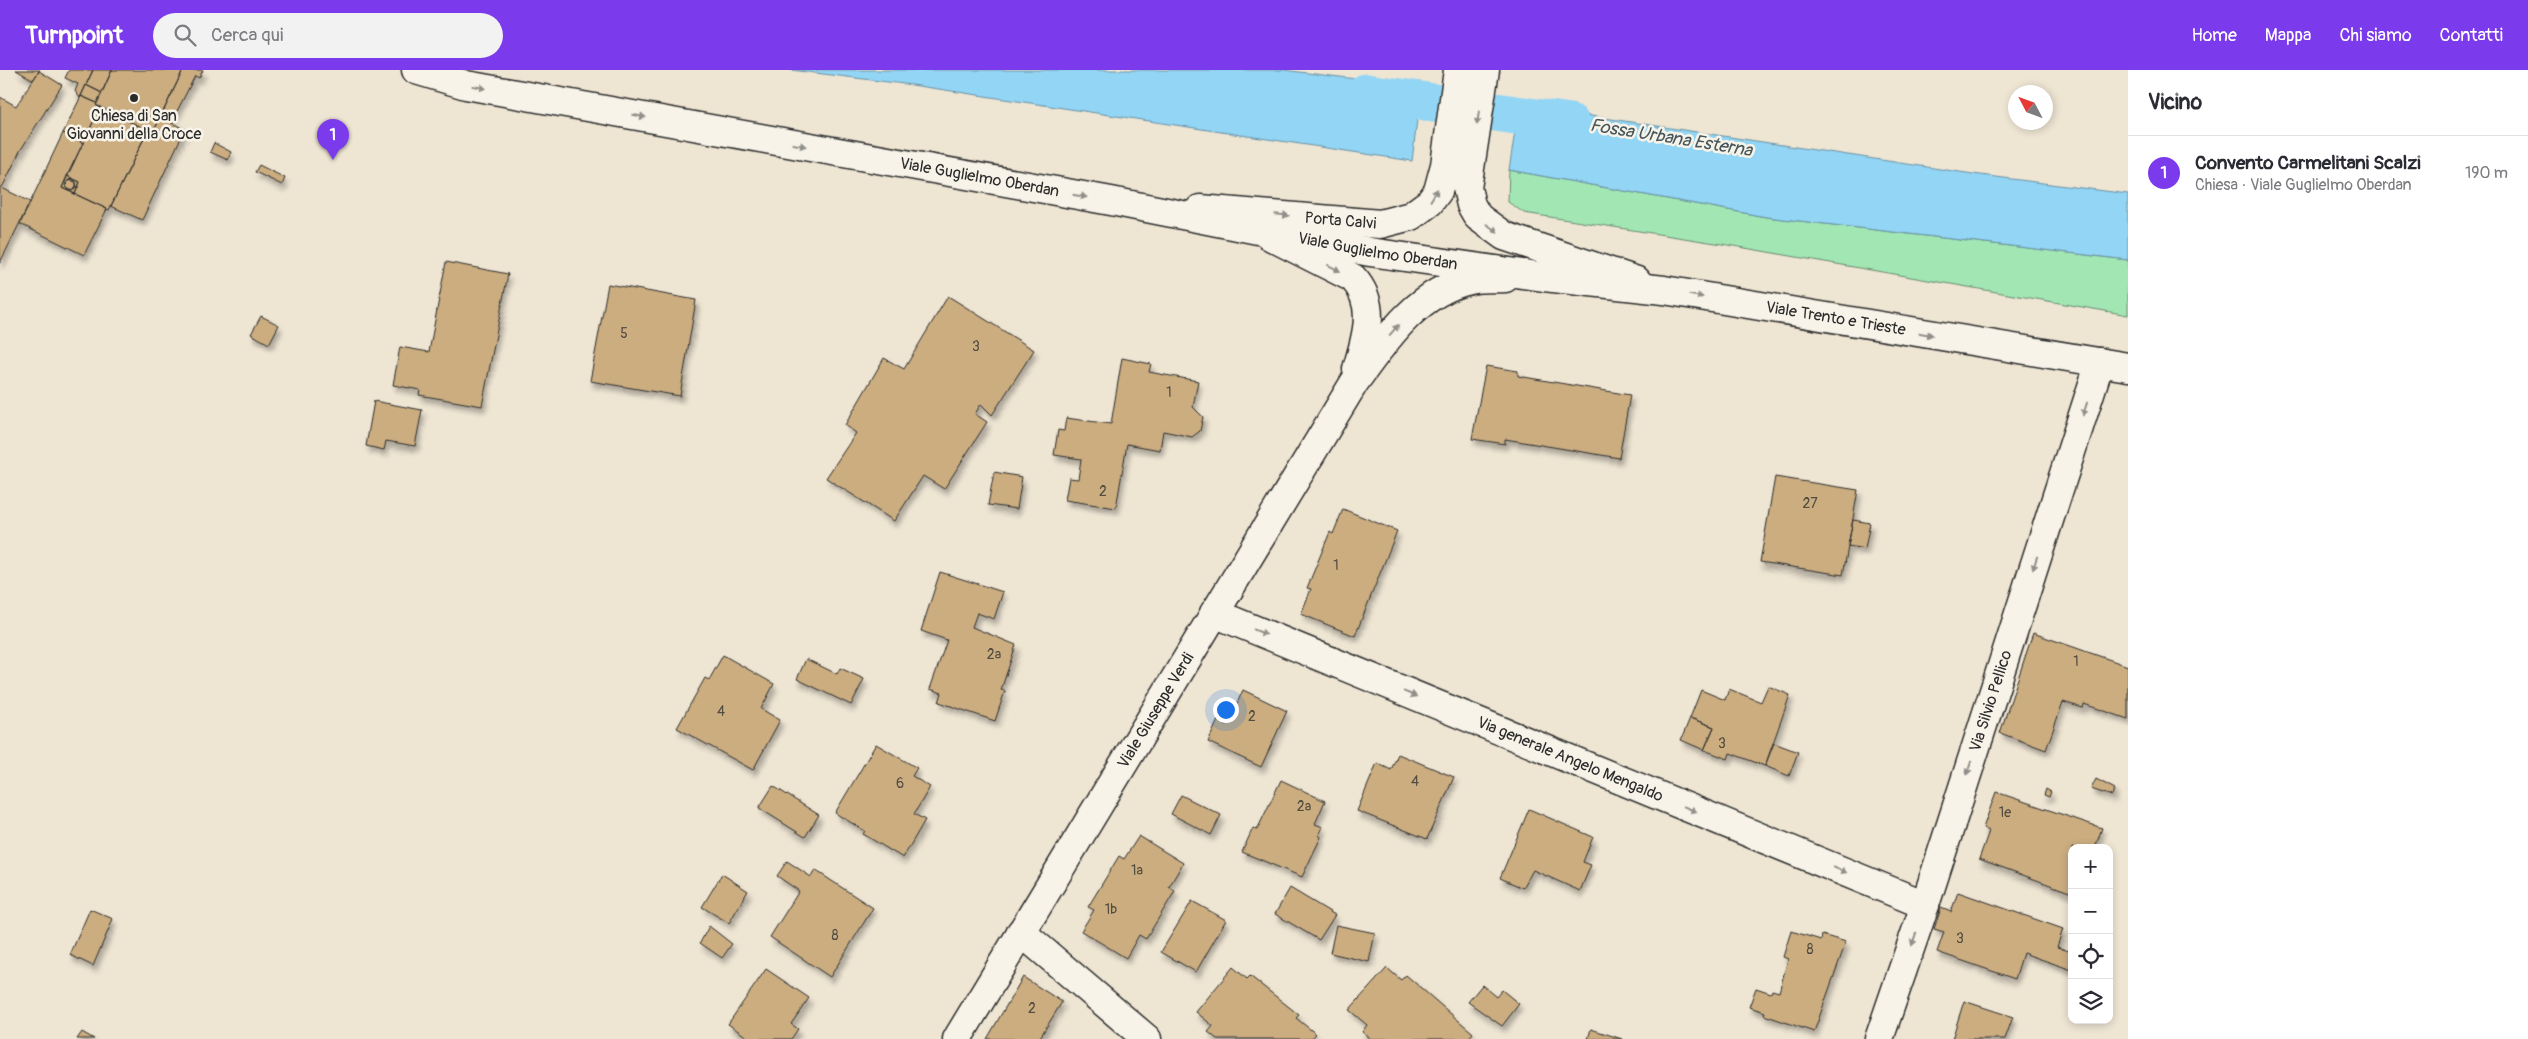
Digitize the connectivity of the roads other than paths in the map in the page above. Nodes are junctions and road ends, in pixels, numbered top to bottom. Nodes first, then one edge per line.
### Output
1 (416, 70) edge
2 (1458, 70) edge
3 (1485, 70) edge
4 (1111, 201) junction
5 (1259, 231) junction
6 (1544, 277) junction
7 (1664, 290) junction
8 (2100, 362) junction
9 (2128, 367) edge
10 (1354, 383) junction
11 (1214, 614) junction
12 (1925, 905) junction
13 (1021, 932) junction
14 (957, 1039) edge
15 (1147, 1039) edge
16 (1879, 1039) edge

1 -> 4 street, Viale Guglielmo Oberdan
4 -> 2 street, Porta Calvi
3 -> 7 street
4 - 5 street, Viale Guglielmo Oberdan
5 - 6 street, Viale Guglielmo Oberdan
5 -> 10 street, Viale Giuseppe Verdi
6 - 7 street, Viale Trento e Trieste
10 -> 6 street, Viale Giuseppe Verdi
7 -> 8 street, Viale Trento e Trieste
8 - 9 street, Viale Trento e Trieste
8 -> 12 street, Via Silvio Pellico
10 - 11 street, Viale Giuseppe Verdi
11 -> 12 street, Via generale Angelo Mengaldo
11 - 13 street, Viale Giuseppe Verdi
12 -> 16 street, Via Silvio Pellico
13 - 14 street, Viale Giuseppe Verdi
13 - 15 street

